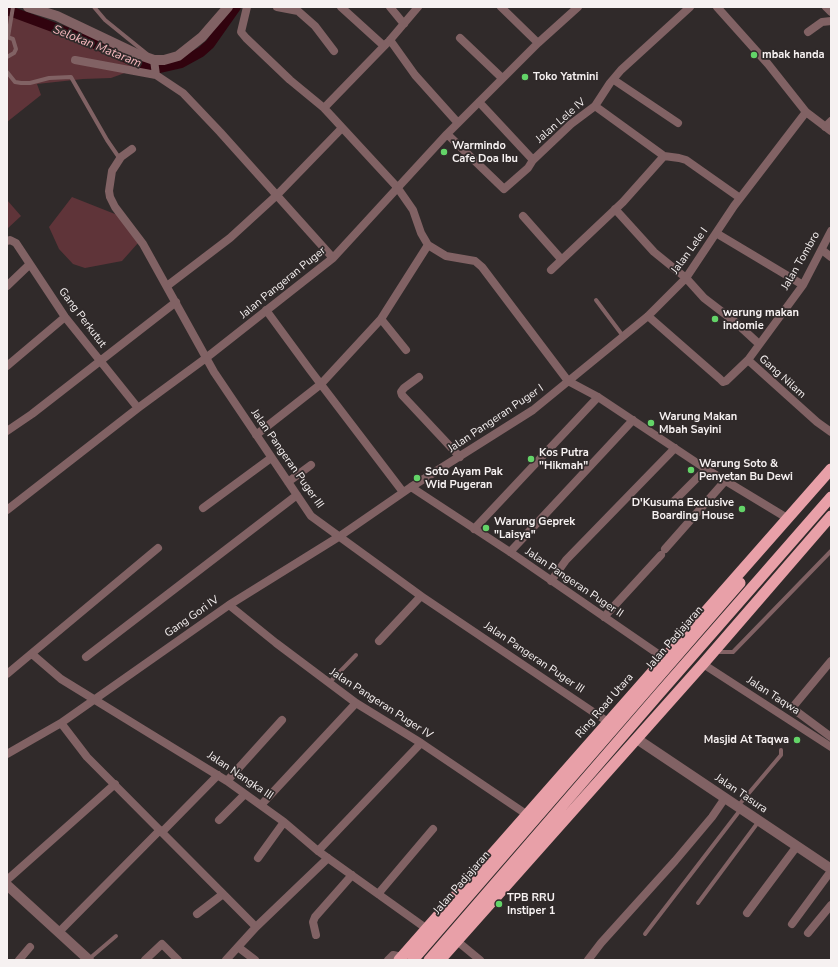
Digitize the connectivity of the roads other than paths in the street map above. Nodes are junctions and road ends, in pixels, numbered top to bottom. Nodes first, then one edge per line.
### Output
1 (13, 7) edge
2 (28, 7) edge
3 (94, 7) edge
4 (228, 7) edge
5 (247, 7) edge
6 (277, 7) edge
7 (341, 7) edge
8 (390, 7) edge
9 (418, 7) edge
10 (501, 7) edge
11 (578, 7) edge
12 (690, 7) edge
13 (717, 7) edge
14 (826, 7) edge
15 (831, 12) edge
16 (831, 21) edge
17 (404, 24) junction
18 (808, 32) dead end
19 (8, 37) edge
20 (460, 38) dead end
21 (390, 40) junction
22 (538, 43) junction
23 (384, 46) junction
24 (334, 51) dead end
25 (7, 57) edge
26 (75, 60) dead end
27 (155, 67) junction
28 (7, 72) edge
29 (502, 78) junction
30 (614, 80) junction
31 (479, 102) junction
32 (595, 106) junction
33 (324, 108) junction
34 (806, 112) junction
35 (458, 123) junction
36 (678, 123) dead end
37 (829, 126) edge
38 (342, 128) junction
39 (447, 134) junction
40 (132, 149) dead end
41 (664, 156) junction
42 (120, 159) junction
43 (533, 160) junction
44 (397, 187) junction
45 (277, 196) junction
46 (740, 198) junction
47 (615, 209) junction
48 (523, 216) dead end
49 (831, 231) edge
50 (716, 233) junction
51 (7, 241) edge
52 (428, 245) junction
53 (822, 250) junction
54 (831, 257) edge
55 (333, 258) junction
56 (561, 259) junction
57 (30, 264) junction
58 (551, 270) dead end
59 (686, 278) junction
60 (803, 285) junction
61 (7, 286) edge
62 (167, 286) junction
63 (596, 300) dead end
64 (176, 302) junction
65 (266, 310) junction
66 (648, 316) junction
67 (66, 317) junction
68 (381, 319) junction
69 (623, 336) junction
70 (759, 344) junction
71 (406, 350) dead end
72 (206, 358) junction
73 (748, 360) junction
74 (100, 361) junction
75 (7, 366) edge
76 (420, 377) dead end
77 (568, 381) junction
78 (321, 384) junction
79 (598, 397) junction
80 (138, 408) junction
81 (633, 420) junction
82 (7, 431) edge
83 (831, 432) edge
84 (256, 435) junction
85 (675, 448) junction
86 (460, 457) junction
87 (271, 458) junction
88 (311, 465) dead end
89 (706, 469) junction
90 (831, 469) edge
91 (831, 478) edge
92 (725, 481) junction
93 (288, 482) junction
94 (411, 487) junction
95 (403, 492) junction
96 (297, 495) junction
97 (831, 497) edge
98 (673, 502) dead end
99 (8, 508) edge
100 (203, 508) dead end
101 (831, 516) edge
102 (787, 518) junction
103 (474, 529) junction
104 (340, 536) junction
105 (158, 548) dead end
106 (831, 551) edge
107 (510, 552) junction
108 (551, 581) junction
109 (421, 596) junction
110 (229, 605) junction
111 (604, 617) junction
112 (379, 641) dead end
113 (714, 652) junction
114 (32, 654) junction
115 (356, 655) dead end
116 (86, 657) dead end
117 (664, 658) junction
118 (831, 661) edge
119 (703, 664) junction
120 (7, 674) edge
121 (329, 683) junction
122 (658, 695) junction
123 (94, 698) junction
124 (356, 703) junction
125 (668, 703) junction
126 (282, 720) dead end
127 (608, 722) junction
128 (61, 723) junction
129 (831, 737) edge
130 (637, 739) junction
131 (421, 743) junction
132 (831, 747) edge
133 (781, 750) dead end
134 (7, 754) edge
135 (218, 775) junction
136 (227, 781) junction
137 (115, 784) junction
138 (245, 794) junction
139 (725, 798) junction
140 (261, 805) junction
141 (739, 807) junction
142 (526, 814) junction
143 (219, 820) dead end
144 (759, 820) junction
145 (284, 822) junction
146 (433, 829) dead end
147 (161, 831) junction
148 (797, 846) junction
149 (318, 851) junction
150 (258, 858) dead end
151 (328, 858) junction
152 (831, 870) edge
153 (483, 872) junction
154 (352, 875) junction
155 (7, 880) edge
156 (7, 885) edge
157 (223, 894) junction
158 (378, 894) junction
159 (698, 903) dead end
160 (831, 905) edge
161 (747, 913) dead end
162 (197, 914) dead end
163 (792, 924) dead end
164 (256, 927) junction
165 (427, 928) junction
166 (58, 932) junction
167 (808, 933) dead end
168 (645, 934) dead end
169 (316, 935) dead end
170 (116, 936) dead end
171 (457, 941) junction
172 (30, 947) dead end
173 (238, 947) junction
174 (400, 958) edge
175 (18, 960) edge
176 (89, 960) edge
177 (145, 960) edge
178 (178, 960) edge
179 (226, 960) edge
180 (255, 960) edge
181 (388, 960) edge
182 (413, 960) edge
183 (429, 960) edge
184 (440, 960) edge
185 (480, 960) edge
186 (588, 960) edge

1 - 19 lane
2 - 27 street
3 - 27 lane
4 - 27 street
5 - 33 street
6 - 24 street
7 - 23 street
8 - 17 street
9 - 17 street
10 - 22 street
11 - 22 street, Jalan Pangeran Puger
12 - 30 street, Jalan Lele IV
13 - 34 street
14 - 15 street
16 - 18 street
17 - 21 street
19 - 25 lane
20 - 29 street
21 - 23 street
21 - 35 street
22 - 29 street, Jalan Pangeran Puger
23 - 33 street
26 - 27 street
27 - 45 street
28 - 42 lane
29 - 31 street, Jalan Pangeran Puger
30 - 32 street, Jalan Lele IV
30 - 36 street
31 - 35 street, Jalan Pangeran Puger
31 - 43 street, Jalan Lele IV
32 - 41 street
32 - 43 street, Jalan Lele IV
33 - 38 street
34 - 37 street
34 - 46 street, Jalan Lele I
35 - 39 street, Jalan Pangeran Puger
38 - 44 street
38 - 45 street
39 - 43 street
39 - 44 street, Jalan Pangeran Puger
40 - 42 street, Jalan Pangeran Puger III
41 - 46 street
41 - 47 street
42 - 62 street, Jalan Pangeran Puger III
44 - 52 street
44 - 55 street, Jalan Pangeran Puger
45 - 55 street
45 - 62 street
46 - 50 street, Jalan Lele I
47 - 56 street
47 - 59 street
48 - 56 street
49 - 53 street, Jalan Tombro
50 - 59 street, Jalan Lele I
50 - 60 street
51 - 57 street, Gang Perkutut
52 - 68 street
52 - 77 street
53 - 54 street
53 - 60 street, Jalan Tombro
55 - 65 street, Jalan Pangeran Puger
56 - 58 street
57 - 61 street
57 - 67 street, Gang Perkutut
59 - 66 street, Jalan Lele I
59 - 70 street
60 - 70 street, Jalan Tombro
62 - 64 street, Jalan Pangeran Puger III
63 - 69 lane
64 - 72 street, Jalan Pangeran Puger III
64 - 74 street
65 - 72 street, Jalan Pangeran Puger
65 - 78 street
66 - 69 street, Jalan Lele I
66 - 73 street, Gang Nilam
67 - 74 street, Gang Perkutut
67 - 75 street
68 - 71 street
68 - 78 street
69 - 77 street, Jalan Lele I
70 - 73 street, Jalan Tombro
72 - 80 street, Jalan Pangeran Puger
72 - 84 street, Jalan Pangeran Puger III
73 - 83 street, Gang Nilam
74 - 80 street, Gang Perkutut
74 - 82 street
76 - 86 street
77 - 79 street
77 - 86 street, Jalan Pangeran Puger I
78 - 84 street
78 - 95 street
79 - 81 street
79 - 103 street
80 - 99 street, Jalan Pangeran Puger
81 - 85 street
81 - 107 street
84 - 87 street, Jalan Pangeran Puger III
85 - 89 street
85 - 108 street
86 - 94 street, Jalan Pangeran Puger I
87 - 93 street, Jalan Pangeran Puger III
87 - 100 street
88 - 93 street
89 - 92 street
89 - 98 street
90 - 102 highway, Ring Road Utara
91 - 153 highway, Jalan Padjajaran
92 - 102 street
92 - 111 street
93 - 96 street, Jalan Pangeran Puger III
94 - 95 street, Jalan Pangeran Puger I
94 - 103 street, Jalan Pangeran Puger II
95 - 104 street, Jalan Pangeran Puger I
96 - 104 street, Jalan Pangeran Puger III
96 - 116 street
97 - 122 highway
101 - 113 highway
102 - 117 highway, Ring Road Utara
103 - 107 street, Jalan Pangeran Puger II
104 - 109 street, Jalan Pangeran Puger III
104 - 110 street, Gang Gori IV
105 - 114 street
106 - 113 lane
107 - 108 street, Jalan Pangeran Puger II
108 - 111 street, Jalan Pangeran Puger II
109 - 112 street
109 - 127 street, Jalan Pangeran Puger III
110 - 121 street, Jalan Pangeran Puger IV
110 - 123 street, Gang Gori IV
111 - 117 street, Jalan Pangeran Puger II
113 - 119 highway
114 - 120 street
114 - 123 street, Jalan Nangka III
115 - 121 lane
117 - 127 highway, Ring Road Utara
118 - 129 street
119 - 125 highway
119 - 132 street, Jalan Taqwa
121 - 124 street, Jalan Pangeran Puger IV
122 - 125 street
122 - 183 highway
123 - 128 street, Gang Gori IV
123 - 135 street, Jalan Nangka III
124 - 131 street, Jalan Pangeran Puger IV
124 - 140 street
125 - 130 highway
126 - 136 street
127 - 142 highway, Ring Road Utara
128 - 134 street
128 - 137 street
130 - 139 street, Jalan Tasura
130 - 171 highway
131 - 142 street, Jalan Pangeran Puger IV
131 - 149 street
133 - 141 lane
135 - 136 street, Jalan Nangka III
135 - 147 street
136 - 138 street, Jalan Nangka III
137 - 147 street
137 - 155 street
138 - 140 street, Jalan Nangka III
138 - 143 street
139 - 141 street, Jalan Tasura
139 - 186 street
140 - 145 street, Jalan Nangka III
141 - 144 street, Jalan Tasura
141 - 168 lane
142 - 153 highway, Ring Road Utara
144 - 148 street, Jalan Tasura
144 - 159 lane
145 - 149 street, Jalan Nangka III
145 - 150 street
146 - 158 street
147 - 157 street
147 - 166 street
148 - 152 street, Jalan Tasura
148 - 161 street
149 - 151 street, Jalan Nangka III
151 - 154 street, Jalan Nangka III
151 - 164 street
152 - 163 street
153 - 165 highway, Ring Road Utara
153 - 182 highway, Jalan Padjajaran
154 - 158 street, Jalan Nangka III
154 - 169 street
156 - 166 street
157 - 162 street
157 - 164 street
158 - 165 street, Jalan Nangka III
160 - 167 street
164 - 173 street
165 - 174 highway, Ring Road Utara
166 - 176 street
170 - 176 lane
171 - 184 highway
171 - 185 street
172 - 175 street
173 - 179 street
173 - 180 street
174 - 181 street
177 - 178 street

